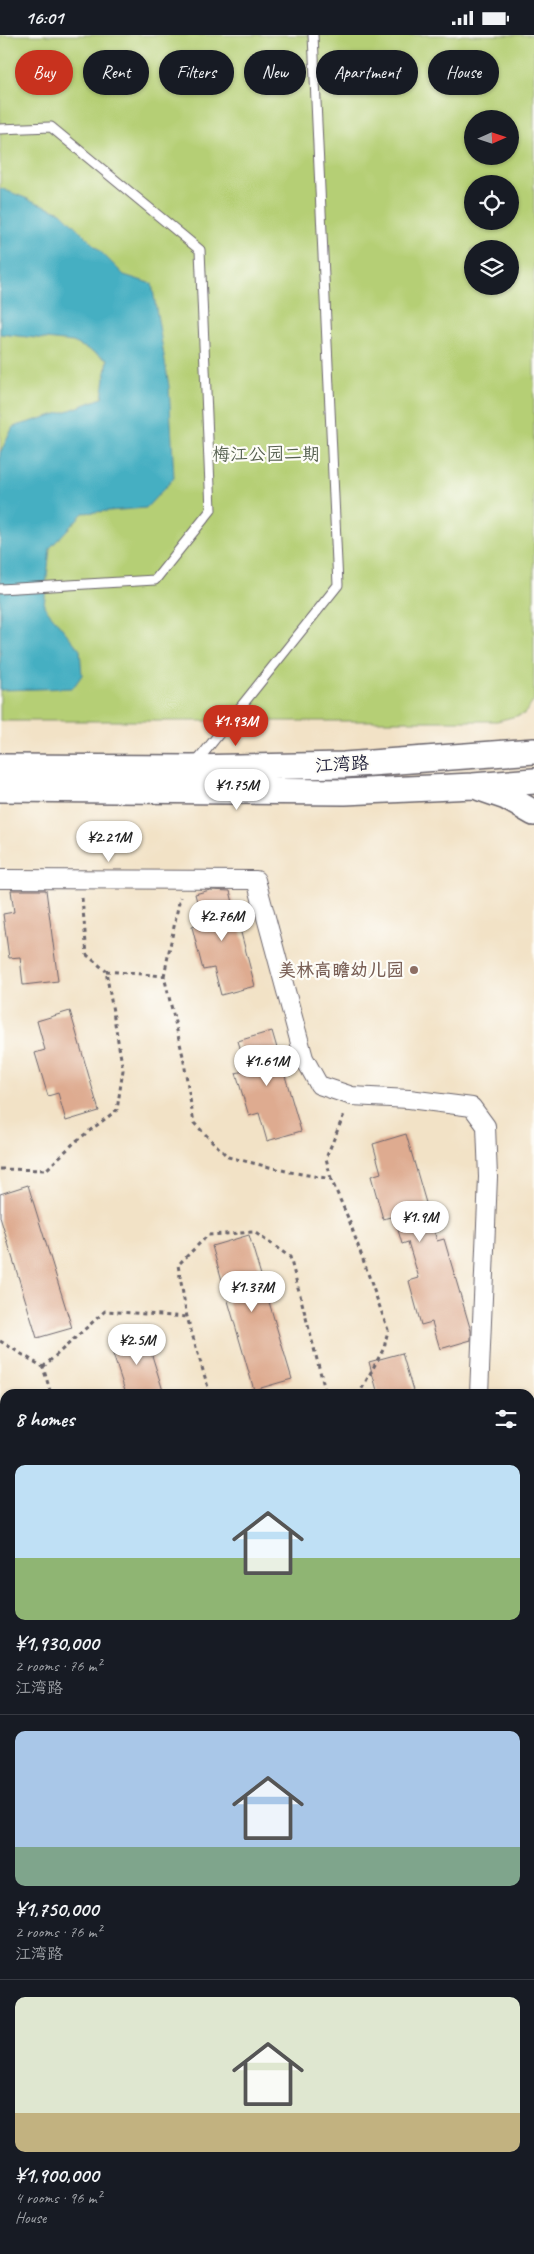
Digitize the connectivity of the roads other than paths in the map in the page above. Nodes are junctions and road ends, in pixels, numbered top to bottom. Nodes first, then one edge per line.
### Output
1 (313, 35) edge
2 (0, 129) edge
3 (0, 589) edge
4 (534, 731) edge
5 (473, 756) junction
6 (0, 767) edge
7 (532, 767) edge
8 (191, 768) junction
9 (473, 786) junction
10 (0, 789) edge
11 (534, 813) edge
12 (0, 879) edge
13 (479, 1389) edge

1 - 8 lane
2 - 3 lane
4 - 5 main road
5 - 7 main road, 江湾路
5 - 8 main road, 江湾路
6 - 8 main road, 江湾路
7 - 9 main road, 江湾路
9 - 10 main road, 江湾路
9 - 11 main road
12 - 13 street

